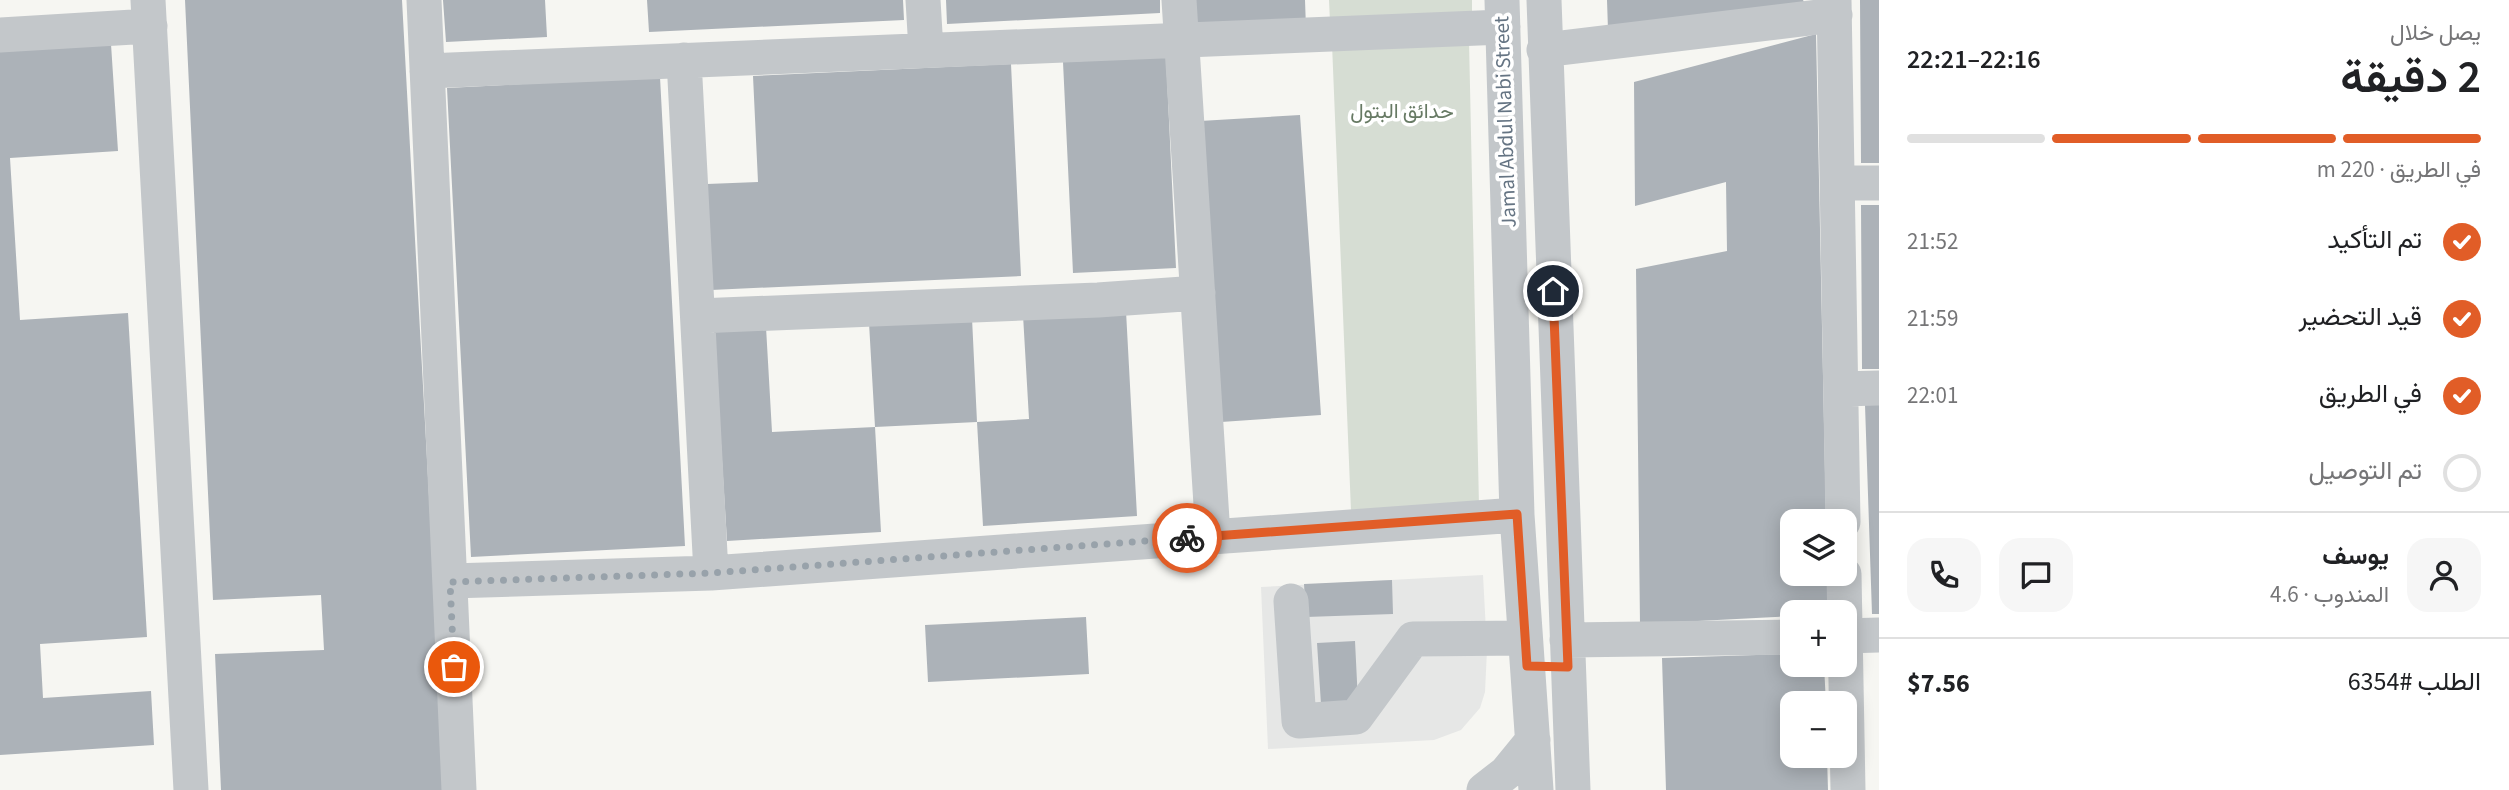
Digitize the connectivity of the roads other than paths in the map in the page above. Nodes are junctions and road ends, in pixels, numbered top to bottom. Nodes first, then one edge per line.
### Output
1 (424, 0) edge
2 (923, 0) edge
3 (1179, 0) edge
4 (1544, 0) edge
5 (1835, 7) edge
6 (149, 13) edge
7 (1502, 13) edge
8 (0, 35) edge
9 (1181, 39) junction
10 (926, 50) junction
11 (1544, 50) junction
12 (684, 60) junction
13 (427, 71) junction
14 (1838, 183) junction
15 (1879, 183) edge
16 (1198, 293) junction
17 (698, 316) junction
18 (1879, 388) edge
19 (1841, 389) junction
20 (1843, 509) edge
21 (1517, 514) junction
22 (1213, 536) junction
23 (711, 573) junction
24 (450, 582) junction
25 (1291, 601) dead end
26 (1879, 635) edge
27 (1857, 636) edge
28 (1780, 638) edge
29 (1525, 652) junction
30 (1568, 654) junction
31 (1849, 677) edge
32 (1533, 740) junction
33 (1858, 783) edge
34 (191, 790) edge
35 (459, 790) edge
36 (1484, 790) edge
37 (1536, 790) edge
38 (1573, 790) edge

1 - 13 street
2 - 10 street
3 - 9 street
4 - 11 street, Jamal Abdul Nabi Street
5 - 11 street
5 - 14 street
6 - 8 street
6 - 34 street
7 - 9 street
7 - 21 street, Jamal Abdul Nabi Street
9 - 10 street
9 - 16 street
10 - 12 street
11 - 30 street, Jamal Abdul Nabi Street
12 - 13 street
12 - 17 street
13 - 24 street
14 - 15 street
14 - 19 street
16 - 17 street
16 - 22 street
17 - 23 street
18 - 19 street
19 - 20 street
21 - 22 street
21 - 29 street, Jamal Abdul Nabi Street
22 - 23 street
23 - 24 street
24 - 35 street
25 - 29 street
26 - 27 street
28 - 30 street
29 - 30 street
29 - 32 street, Jamal Abdul Nabi Street
30 - 38 street, Jamal Abdul Nabi Street
31 - 33 street
32 - 36 street
32 - 37 street, Jamal Abdul Nabi Street

